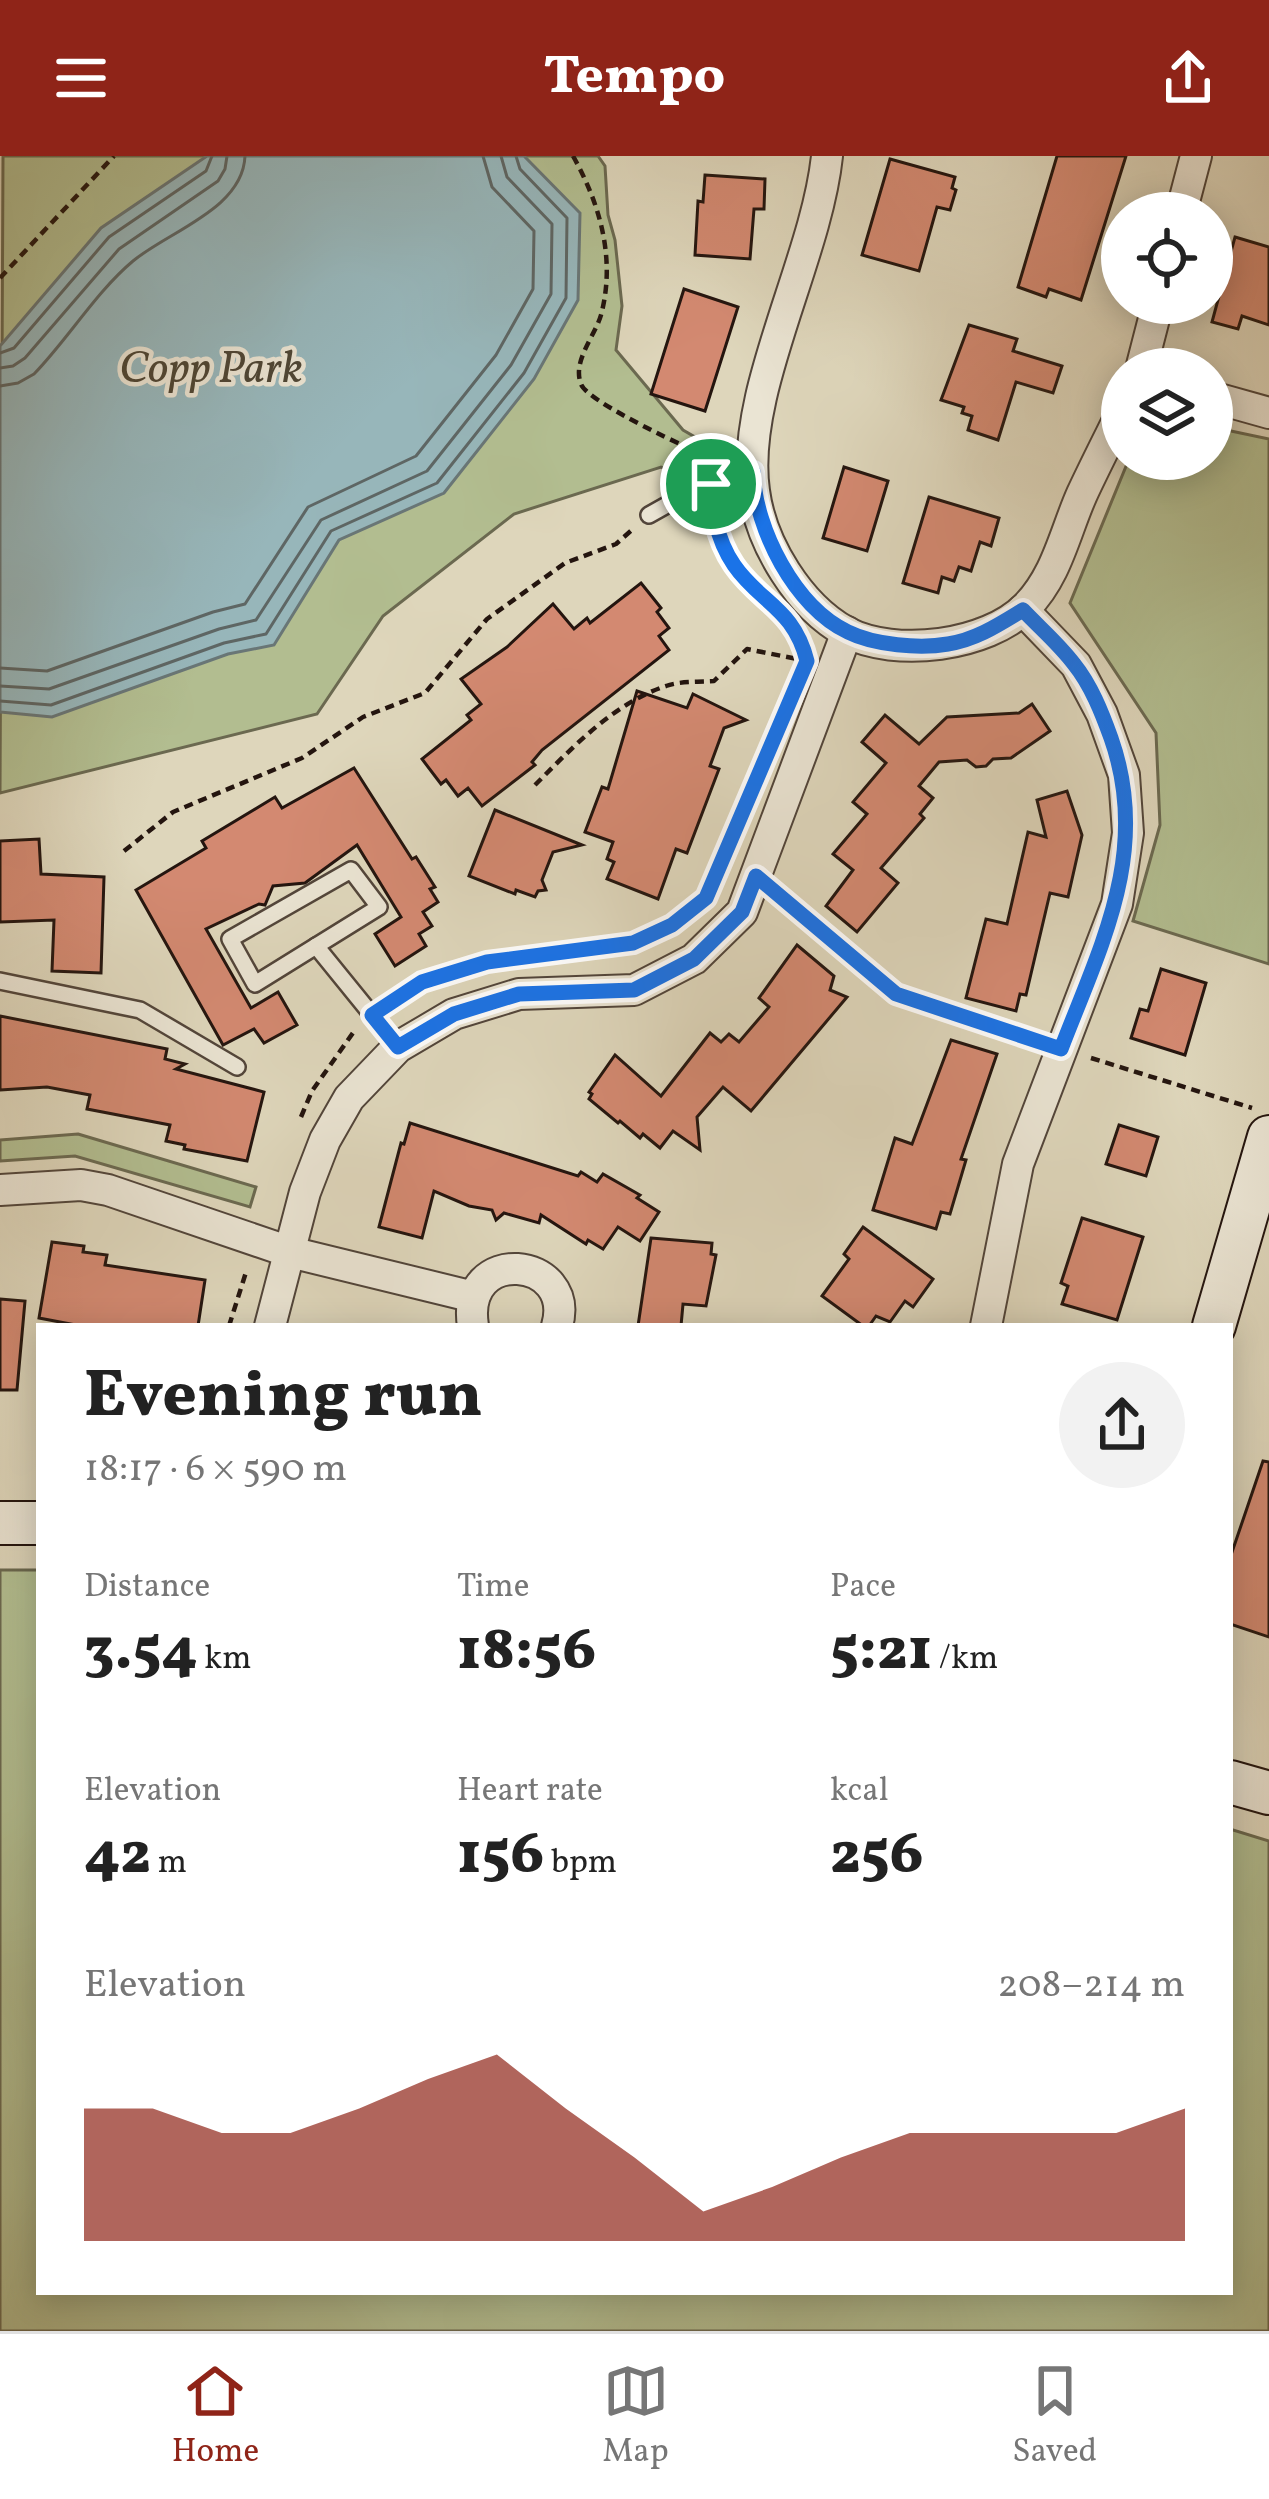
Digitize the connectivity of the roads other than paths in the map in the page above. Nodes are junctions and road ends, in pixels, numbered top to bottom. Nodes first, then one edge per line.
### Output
1 (827, 156) edge
2 (1196, 156) edge
3 (1187, 192) edge
4 (1233, 403) edge
5 (1269, 413) edge
6 (1101, 456) edge
7 (753, 482) junction
8 (649, 515) road end
9 (1023, 610) junction
10 (848, 632) junction
11 (316, 946) junction
12 (0, 981) edge
13 (398, 1047) junction
14 (237, 1067) dead end
15 (1269, 1137) edge
16 (0, 1190) edge
17 (290, 1252) junction
18 (473, 1311) edge
19 (271, 1323) edge
20 (557, 1323) edge
21 (987, 1323) edge
22 (1215, 1323) edge
23 (0, 1523) edge
24 (36, 1523) edge
25 (1233, 1783) edge
26 (1269, 1793) edge

1 - 7 street
2 - 3 street
4 - 5 street
6 - 9 street
7 - 8 lane
7 - 10 street
9 - 10 street
9 - 21 street
10 - 13 street
11 - 11 lane
11 - 13 lane
12 - 14 lane
13 - 17 street
15 - 22 street
16 - 17 street
17 - 18 street
17 - 19 street
18 - 20 street
23 - 24 street
25 - 26 street

